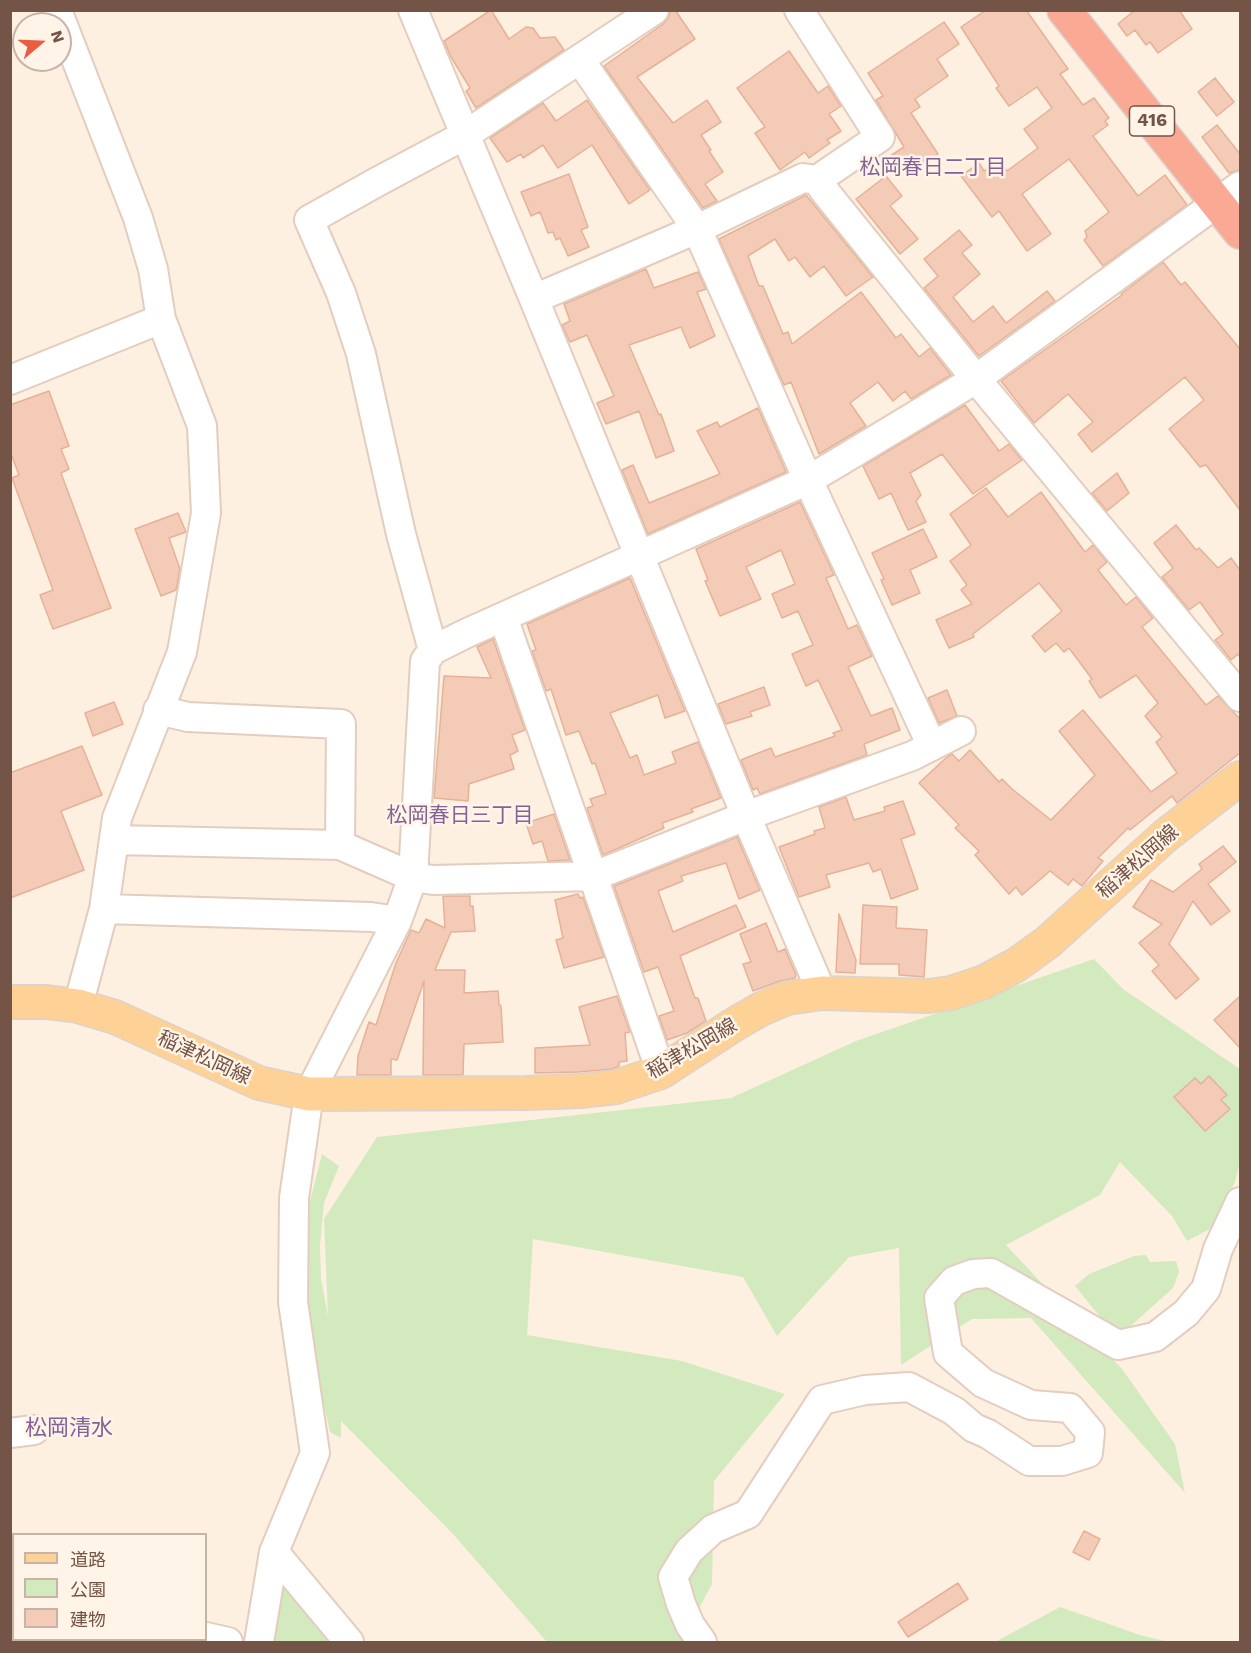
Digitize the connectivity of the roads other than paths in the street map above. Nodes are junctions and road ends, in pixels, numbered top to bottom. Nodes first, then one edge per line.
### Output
1 (57, 10) edge
2 (413, 10) edge
3 (654, 10) edge
4 (799, 10) edge
5 (1064, 10) edge
6 (580, 60) junction
7 (465, 135) junction
8 (817, 180) junction
9 (1229, 195) edge
10 (697, 229) junction
11 (1240, 231) edge
12 (534, 299) junction
13 (161, 319) junction
14 (976, 379) junction
15 (10, 380) edge
16 (808, 480) junction
17 (640, 555) junction
18 (503, 617) junction
19 (433, 650) junction
20 (1240, 697) edge
21 (158, 710) junction
22 (961, 731) dead end
23 (932, 746) junction
24 (1240, 778) edge
25 (746, 816) junction
26 (115, 840) junction
27 (340, 845) junction
28 (594, 876) junction
29 (413, 877) junction
30 (104, 909) junction
31 (397, 921) junction
32 (822, 993) junction
33 (10, 1002) edge
34 (78, 1006) junction
35 (661, 1072) junction
36 (309, 1094) junction
37 (1240, 1203) edge
38 (274, 1552) junction
39 (207, 1637) edge
40 (228, 1642) edge
41 (259, 1642) edge
42 (349, 1642) edge
43 (702, 1642) edge

1 - 13 street
2 - 7 street
3 - 6 street
4 - 8 street
5 - 9 highway, 416
6 - 7 street
6 - 10 street
7 - 12 street
7 - 19 street
8 - 10 street
8 - 14 street
9 - 11 highway, 416
9 - 14 street
10 - 12 street
10 - 16 street
12 - 17 street
13 - 15 street
13 - 21 street
14 - 16 street
14 - 20 street
16 - 17 street
16 - 23 street
17 - 18 street
17 - 25 street
18 - 19 street
18 - 28 street
19 - 29 street
21 - 26 street
21 - 27 street
22 - 23 street
23 - 25 street
24 - 32 main road, 稲津松岡線
25 - 28 street
25 - 32 street
26 - 27 street
26 - 30 street
27 - 29 street
28 - 29 street
28 - 35 street
29 - 31 street
30 - 31 street
30 - 34 street
31 - 36 street
32 - 35 main road, 稲津松岡線
33 - 34 main road, 稲津松岡線
34 - 36 main road, 稲津松岡線
35 - 36 main road, 稲津松岡線
36 - 38 street
37 - 43 street
38 - 41 street
38 - 42 street
39 - 40 street

